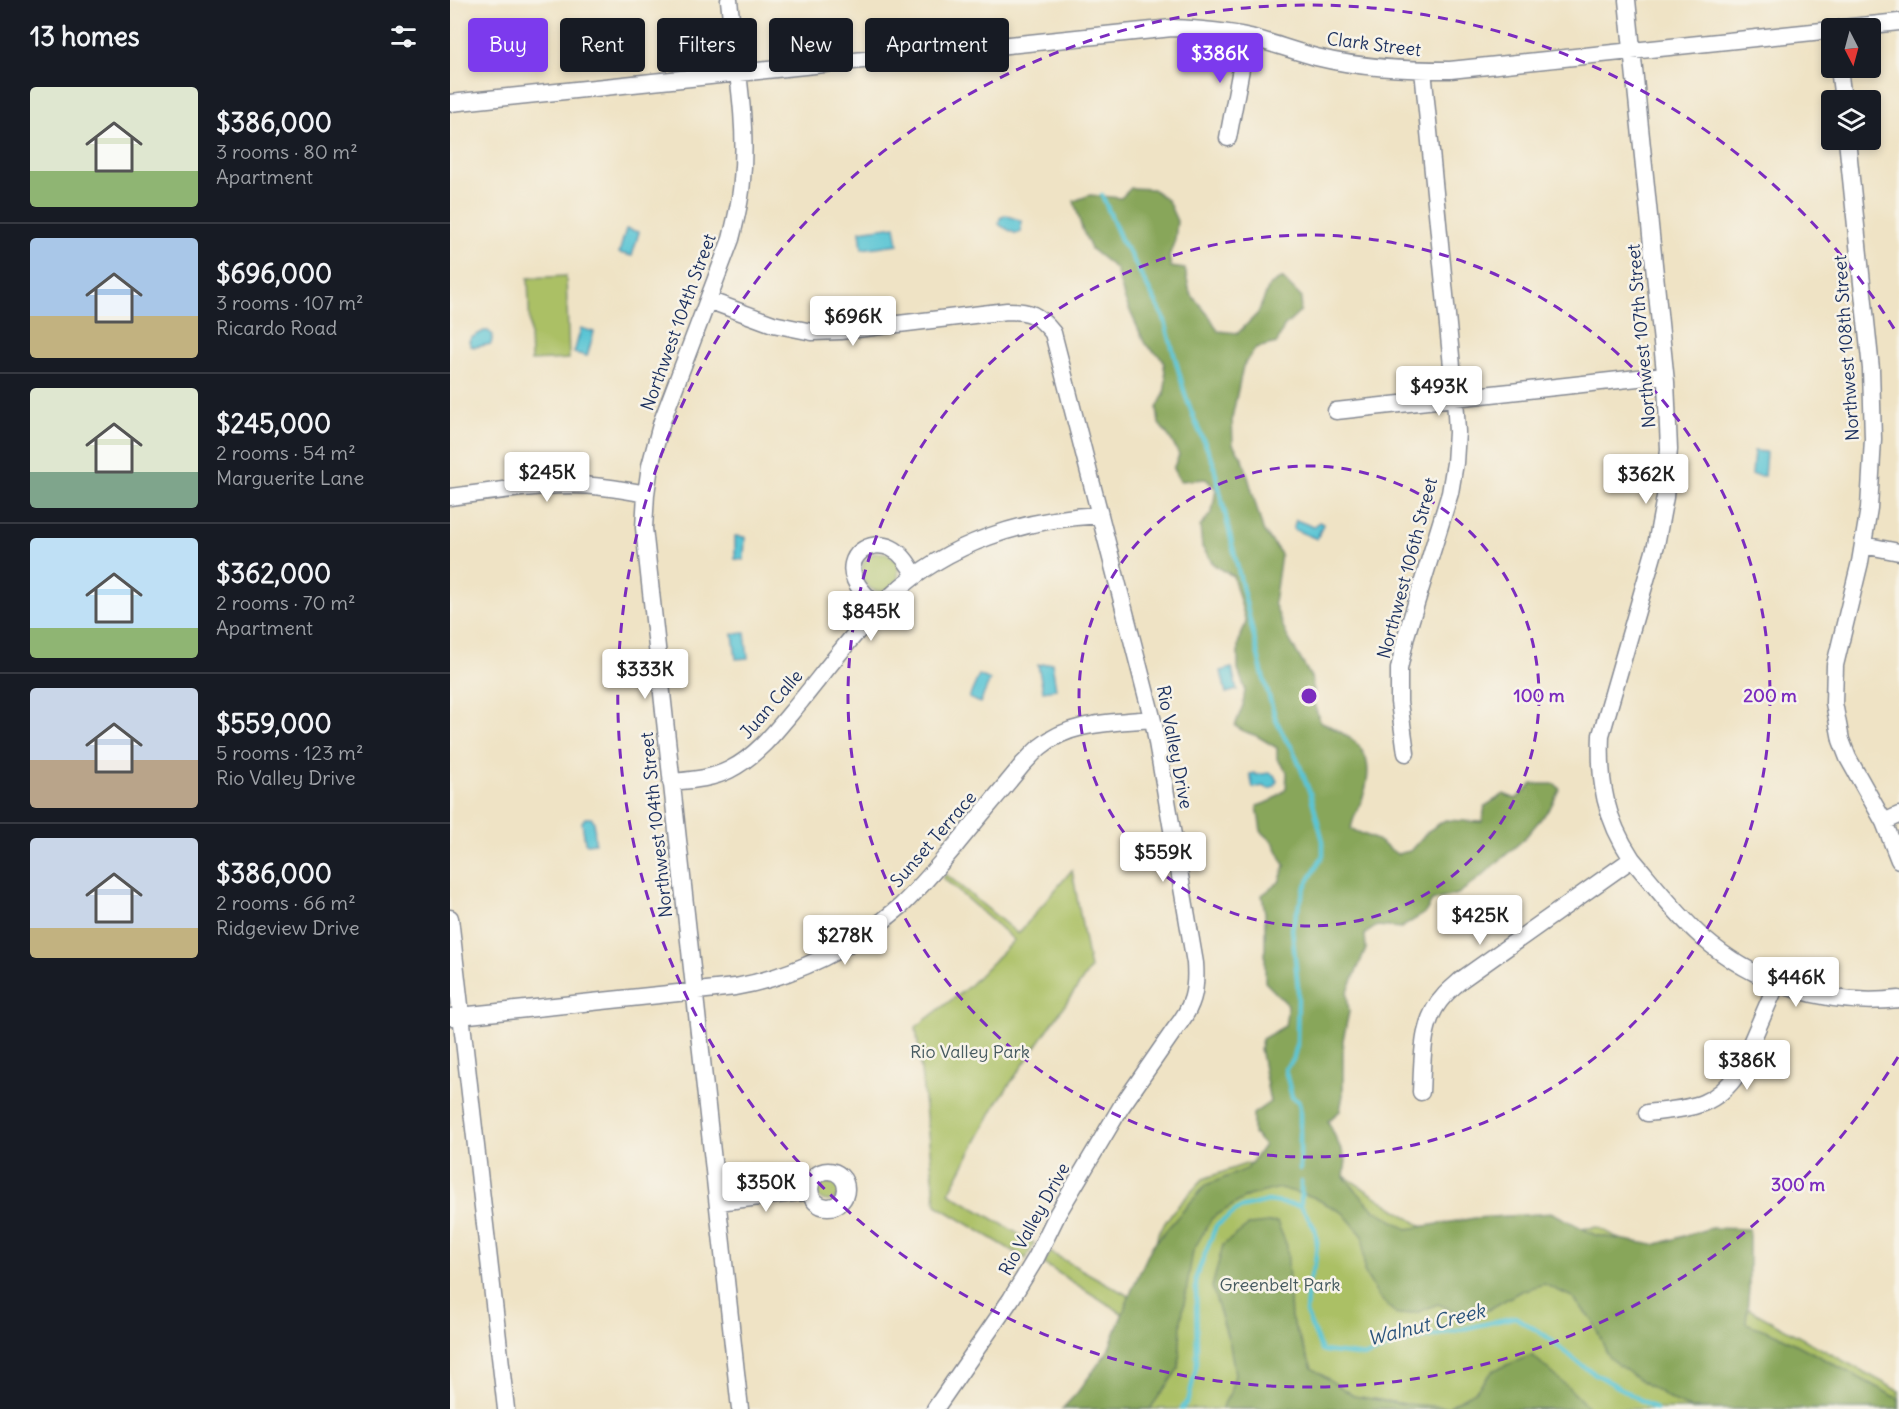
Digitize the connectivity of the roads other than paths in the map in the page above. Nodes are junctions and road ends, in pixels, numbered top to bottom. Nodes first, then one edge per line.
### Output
1 (729, 0) edge
2 (1627, 0) edge
3 (1899, 22) edge
4 (1881, 24) edge
5 (1821, 31) edge
6 (1247, 36) junction
7 (1633, 51) junction
8 (1423, 70) junction
9 (737, 73) junction
10 (450, 103) edge
11 (1228, 138) dead end
12 (1848, 150) edge
13 (708, 300) junction
14 (1665, 375) junction
15 (1455, 397) junction
16 (1336, 411) dead end
17 (646, 494) junction
18 (450, 497) edge
19 (1100, 514) junction
20 (1863, 545) junction
21 (1899, 552) edge
22 (915, 576) junction
23 (879, 608) junction
24 (1152, 719) junction
25 (1406, 753) dead end
26 (671, 782) junction
27 (1892, 819) edge
28 (1632, 859) junction
29 (1899, 860) edge
30 (450, 918) edge
31 (1777, 983) junction
32 (695, 992) junction
33 (1899, 999) edge
34 (456, 1016) edge
35 (1421, 1092) dead end
36 (1647, 1113) dead end
37 (810, 1191) dead end
38 (718, 1202) junction
39 (506, 1409) edge
40 (740, 1409) edge
41 (935, 1409) edge

1 - 9 street, Northwest 104th Street
2 - 7 street, Northwest 107th Street
3 - 4 street
5 - 7 street, Clark Street
6 - 8 street, Clark Street
6 - 9 street, Clark Street
6 - 11 street
7 - 8 street, Clark Street
7 - 14 street, Northwest 107th Street
8 - 15 street, Northwest 106th Street
9 - 10 street, Clark Street
9 - 13 street, Northwest 104th Street
12 - 20 street, Northwest 108th Street
13 - 17 street, Northwest 104th Street
13 - 19 street, Rio Valley Drive
14 - 15 street
14 - 28 street, Northwest 107th Street
15 - 16 street
15 - 25 street, Northwest 106th Street
17 - 18 street
17 - 26 street, Northwest 104th Street
19 - 22 street, Juan Calle
19 - 24 street, Rio Valley Drive
20 - 21 street
20 - 27 street, Northwest 108th Street
22 - 23 street, Juan Calle
22 - 23 street
23 - 26 street, Juan Calle
24 - 32 street, Sunset Terrace
24 - 41 street, Rio Valley Drive
26 - 32 street, Northwest 104th Street
27 - 29 street, Northwest 108th Street
28 - 31 street, Northwest 107th Street
28 - 35 street
30 - 34 street
31 - 33 street, Northwest 107th Street
31 - 36 street
32 - 34 street, Sunset Terrace
32 - 38 street, Northwest 104th Street
34 - 39 street
37 - 38 street
38 - 40 street, Northwest 104th Street

